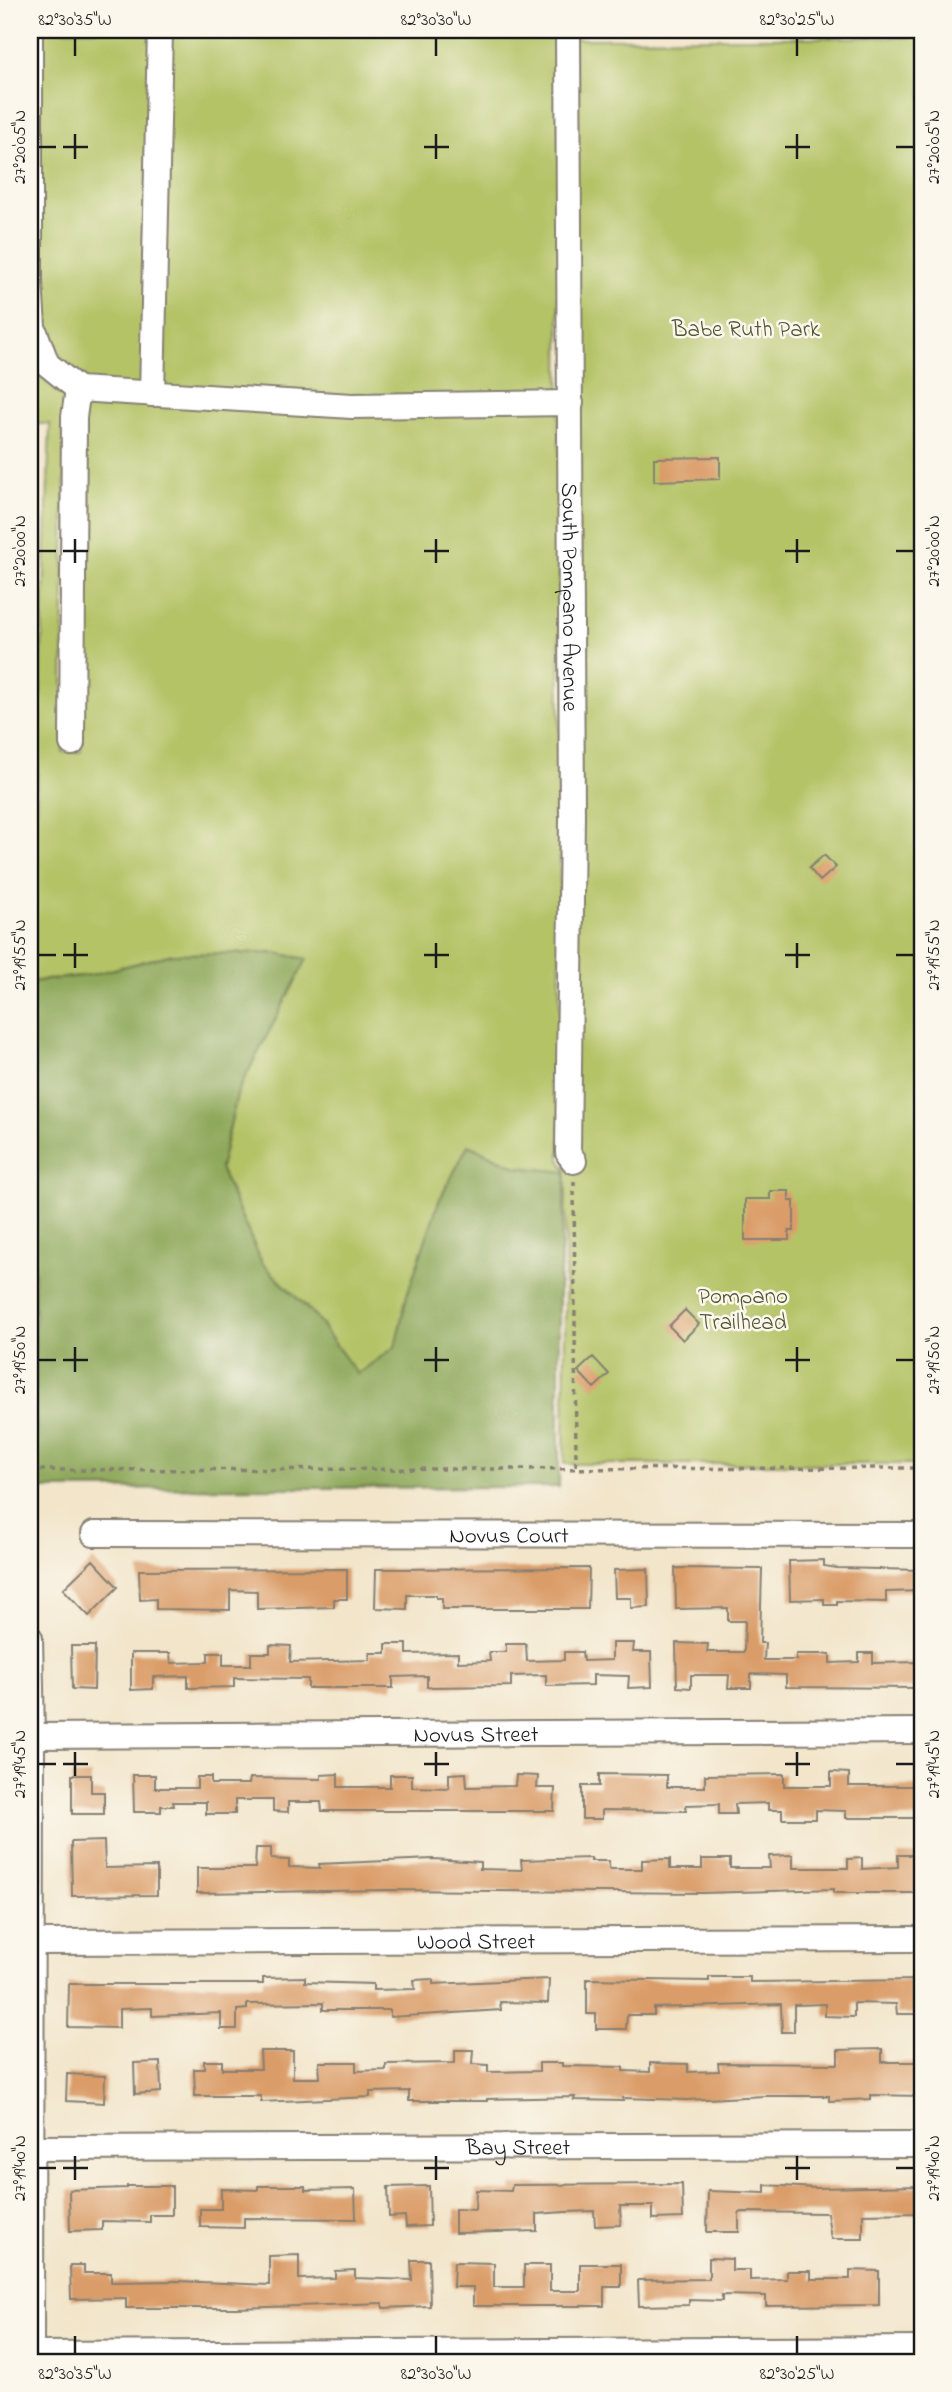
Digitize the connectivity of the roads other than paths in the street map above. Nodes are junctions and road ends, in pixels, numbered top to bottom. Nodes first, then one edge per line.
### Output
1 (30, 30) edge
2 (159, 30) edge
3 (568, 30) edge
4 (78, 389) junction
5 (152, 394) junction
6 (571, 403) junction
7 (72, 743) dead end
8 (574, 1161) road end
9 (94, 1534) dead end
10 (922, 1535) edge
11 (31, 1642) edge
12 (922, 1731) edge
13 (32, 1736) junction
14 (31, 1825) edge
15 (922, 1939) edge
16 (32, 1942) junction
17 (31, 2021) edge
18 (922, 2145) edge
19 (32, 2148) junction
20 (31, 2228) edge
21 (922, 2349) edge
22 (31, 2358) edge

1 - 4 street
2 - 5 street
3 - 6 street, South Pompano Avenue
4 - 5 street
4 - 7 street
5 - 6 street
6 - 8 street, South Pompano Avenue
9 - 10 street, Novus Court
11 - 13 street
12 - 13 street, Novus Street
13 - 14 street
14 - 16 street
15 - 16 street, Wood Street
16 - 17 street
17 - 19 street
18 - 19 street, Bay Street
19 - 20 street
20 - 22 street
21 - 22 street

